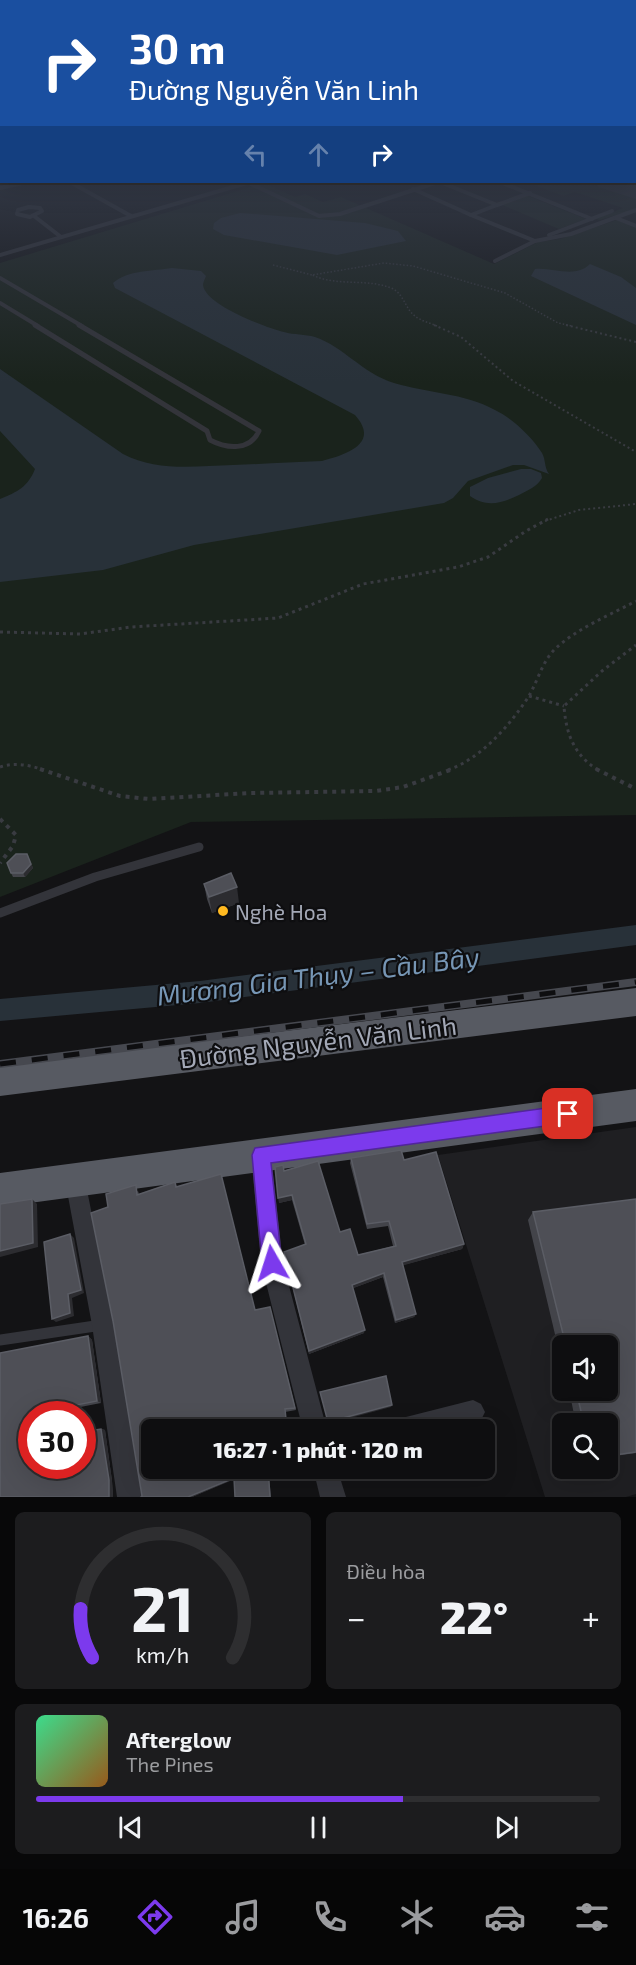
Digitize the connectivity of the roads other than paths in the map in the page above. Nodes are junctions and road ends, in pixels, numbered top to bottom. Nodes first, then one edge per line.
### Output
1 (37, 244) edge
2 (529, 244) edge
3 (0, 250) edge
4 (2, 254) edge
5 (495, 261) dead end
6 (0, 278) edge
7 (0, 303) edge
8 (199, 847) dead end
9 (0, 913) edge
10 (636, 1002) edge
11 (0, 1081) edge
12 (636, 1105) edge
13 (261, 1155) junction
14 (75, 1180) junction
15 (0, 1190) edge
16 (104, 1325) junction
17 (0, 1340) edge
18 (472, 1412) dead end
19 (312, 1419) edge
20 (445, 1419) edge
21 (328, 1479) edge
22 (130, 1497) edge
23 (333, 1497) edge

1 - 4 lane
2 - 5 lane
3 - 4 lane
6 - 7 lane
8 - 9 lane
10 - 11 highway, Đường Nguyễn Văn Linh
12 - 13 highway
13 - 14 highway
13 - 19 street
14 - 15 highway
14 - 16 street
16 - 17 lane
16 - 22 street
18 - 20 street
21 - 23 street

